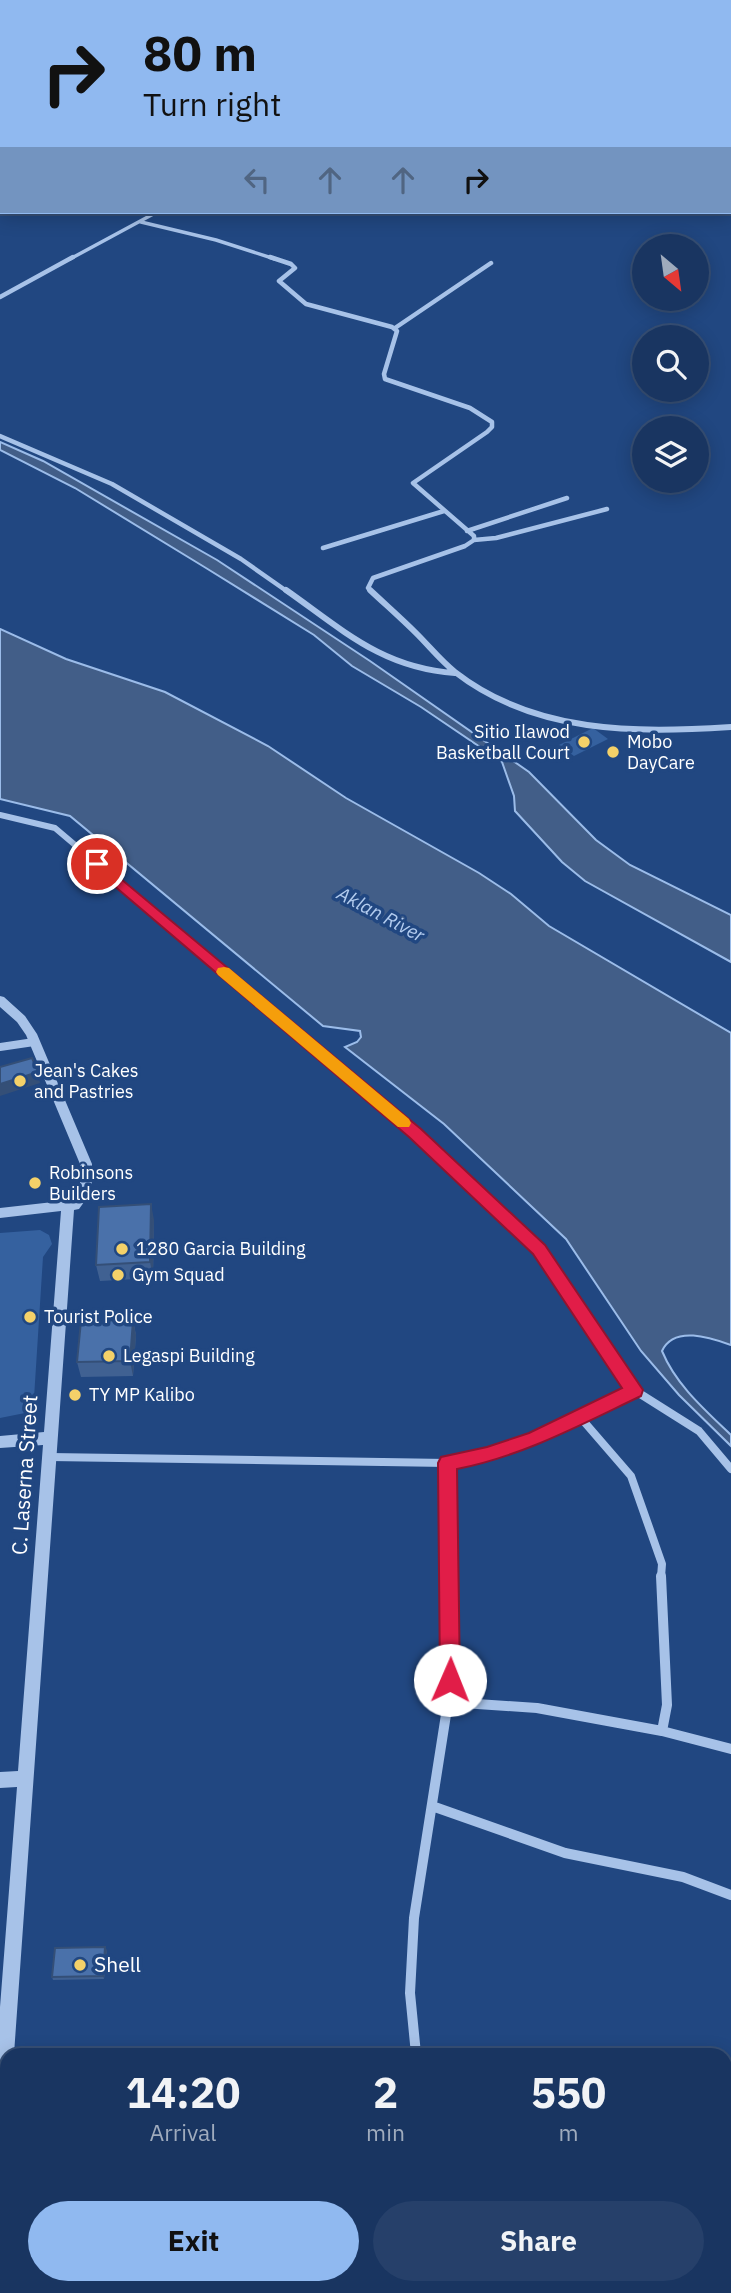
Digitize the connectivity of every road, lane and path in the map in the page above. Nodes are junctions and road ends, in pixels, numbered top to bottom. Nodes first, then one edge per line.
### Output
1 (154, 214) edge
2 (141, 222) junction
3 (491, 263) dead end
4 (0, 297) edge
5 (395, 328) junction
6 (0, 436) edge
7 (567, 498) dead end
8 (607, 509) dead end
9 (444, 511) junction
10 (467, 531) junction
11 (474, 540) junction
12 (323, 548) dead end
13 (455, 673) junction
14 (731, 727) edge
15 (0, 815) edge
16 (0, 1000) edge
17 (34, 1042) junction
18 (0, 1047) edge
19 (72, 1205) junction
20 (0, 1213) edge
21 (634, 1390) junction
22 (580, 1417) junction
23 (51, 1438) junction
24 (0, 1442) edge
25 (50, 1457) junction
26 (447, 1463) junction
27 (731, 1469) edge
28 (448, 1702) junction
29 (662, 1731) junction
30 (731, 1749) edge
31 (26, 1779) junction
32 (0, 1780) edge
33 (432, 1806) junction
34 (731, 1895) edge
35 (6, 1965) edge
36 (3, 2048) edge
37 (415, 2048) edge

1 - 2 street
2 - 4 street
2 - 5 street
3 - 5 street
5 - 9 street
6 - 13 street
7 - 10 street
8 - 11 street
9 - 10 street
9 - 12 street
10 - 11 street
11 - 13 street
13 - 14 street
15 - 21 street
16 - 17 street, C. Laserna Street
17 - 18 street
17 - 19 street, C. Laserna Street
19 - 20 street
19 - 23 street, C. Laserna Street
21 - 22 street
21 - 27 street
22 - 26 street
22 - 29 street
23 - 24 street
23 - 25 street, C. Laserna Street
25 - 26 street
25 - 31 street, C. Laserna Street
26 - 28 street
28 - 29 street
28 - 33 street
29 - 30 street
31 - 32 street
31 - 35 street, C. Laserna Street
33 - 34 street
33 - 37 street
35 - 36 street, C. Laserna Street

